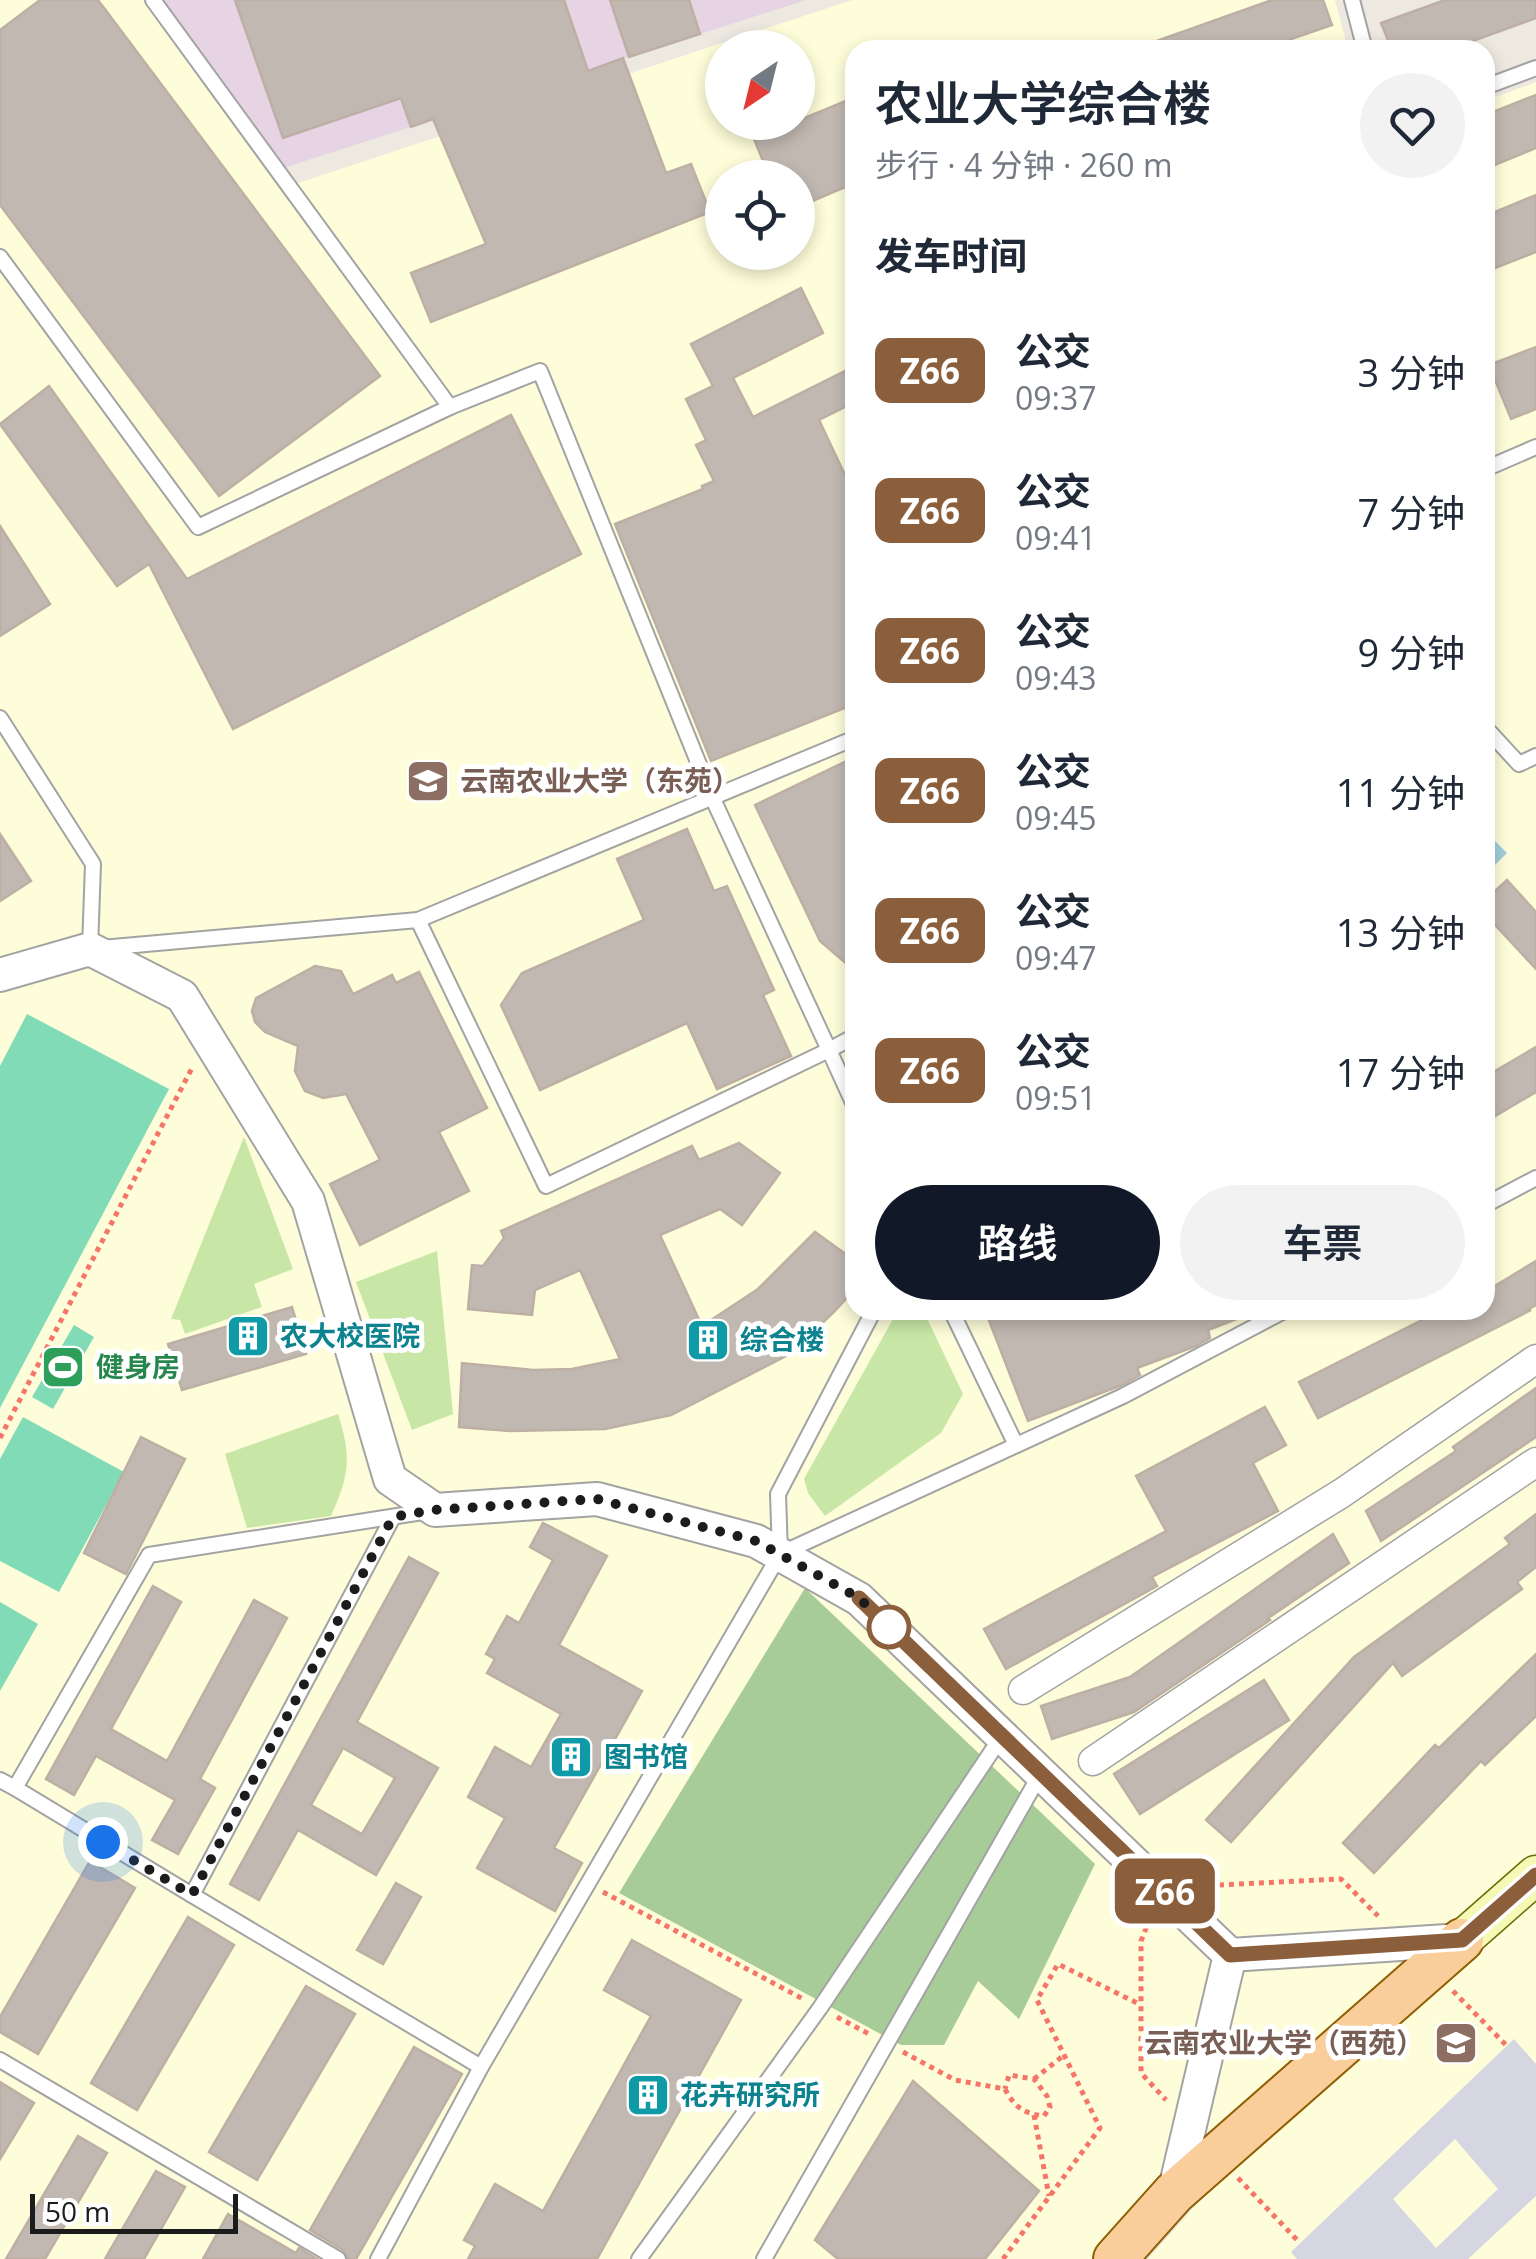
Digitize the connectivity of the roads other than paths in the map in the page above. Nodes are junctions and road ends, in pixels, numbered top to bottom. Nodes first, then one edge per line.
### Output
1 (153, 0) edge
2 (1352, 0) edge
3 (1362, 40) edge
4 (1536, 68) edge
5 (1495, 83) edge
6 (0, 257) edge
7 (450, 408) junction
8 (1536, 447) edge
9 (1495, 465) edge
10 (0, 718) edge
11 (1495, 739) edge
12 (845, 742) edge
13 (1536, 756) edge
14 (712, 799) junction
15 (418, 920) junction
16 (90, 949) junction
17 (0, 974) edge
18 (845, 1041) edge
19 (829, 1050) junction
20 (845, 1085) edge
21 (1536, 1178) edge
22 (1495, 1200) edge
23 (869, 1320) edge
24 (955, 1320) edge
25 (1267, 1320) edge
26 (1536, 1359) edge
27 (1016, 1445) junction
28 (1536, 1462) edge
29 (434, 1510) junction
30 (393, 1517) junction
31 (780, 1554) junction
32 (1023, 1690) dead end
33 (1003, 1736) junction
34 (1093, 1762) dead end
35 (1041, 1773) junction
36 (0, 1780) edge
37 (14, 1788) junction
38 (1536, 1875) edge
39 (192, 1895) junction
40 (1462, 1940) junction
41 (1230, 1955) junction
42 (0, 2060) edge
43 (481, 2067) junction
44 (1174, 2193) junction
45 (338, 2259) edge
46 (378, 2259) edge
47 (638, 2259) edge
48 (764, 2259) edge
49 (1115, 2259) edge

1 - 7 lane
2 - 3 lane
4 - 5 lane
6 - 7 lane
7 - 14 lane
8 - 9 lane
10 - 16 lane
11 - 13 lane
12 - 14 lane
14 - 15 lane
14 - 19 lane
15 - 16 lane
15 - 19 lane
16 - 17 street
16 - 29 street
18 - 19 lane
19 - 20 lane
21 - 22 lane
23 - 31 lane
24 - 27 lane
25 - 27 lane
26 - 32 street
27 - 31 lane
28 - 34 street
29 - 30 lane
29 - 31 street
30 - 37 lane
30 - 39 lane
31 - 33 street
31 - 43 lane
33 - 35 street
33 - 47 lane
35 - 41 street
35 - 48 lane
36 - 37 lane
37 - 39 lane
38 - 40 main road
39 - 43 lane
40 - 41 street
40 - 44 main road
41 - 44 street
42 - 45 lane
43 - 46 lane
44 - 49 main road

